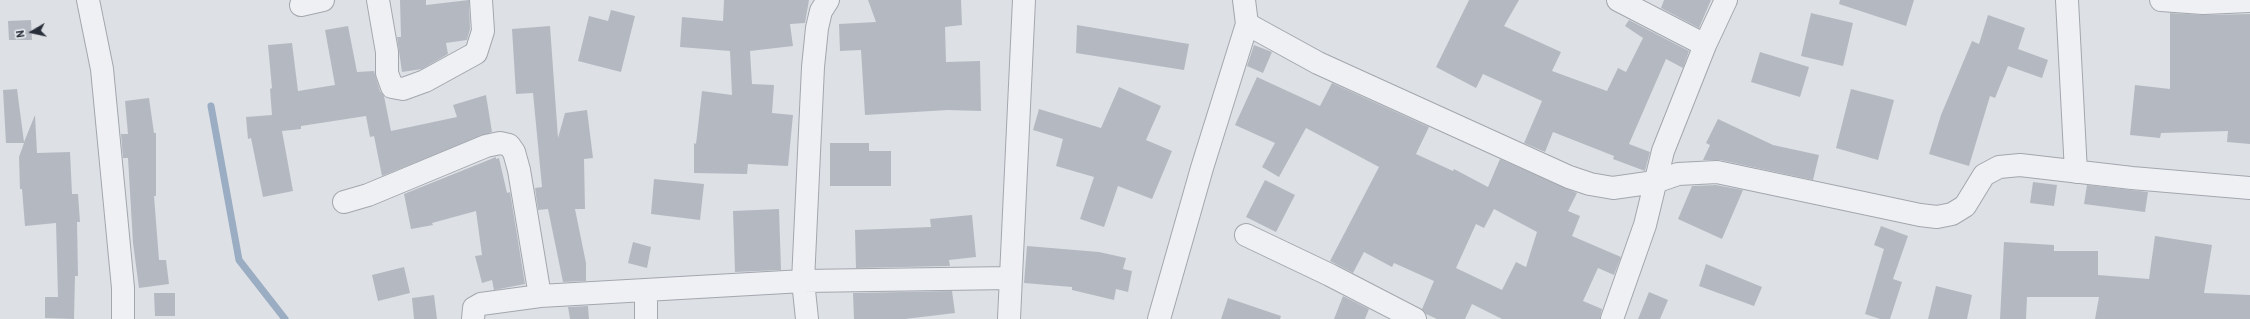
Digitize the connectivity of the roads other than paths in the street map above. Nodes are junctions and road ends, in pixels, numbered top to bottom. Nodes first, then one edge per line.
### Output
1 (88, 0) edge
2 (323, 0) edge
3 (378, 0) edge
4 (481, 0) edge
5 (828, 0) edge
6 (1024, 0) edge
7 (1244, 0) edge
8 (1618, 0) edge
9 (1726, 0) edge
10 (2067, 0) edge
11 (2161, 0) edge
12 (2250, 1) edge
13 (301, 5) dead end
14 (1247, 24) junction
15 (1705, 45) junction
16 (2076, 172) junction
17 (1656, 182) junction
18 (2250, 188) edge
19 (344, 202) dead end
20 (1246, 235) dead end
21 (1011, 278) junction
22 (803, 281) junction
23 (646, 290) junction
24 (540, 296) junction
25 (123, 319) edge
26 (472, 319) edge
27 (646, 319) edge
28 (807, 319) edge
29 (1009, 319) edge
30 (1159, 319) edge
31 (1415, 319) edge
32 (1612, 319) edge

1 - 25 street
2 - 13 street
3 - 4 street
5 - 22 street
6 - 21 street
7 - 14 street
8 - 15 street
9 - 15 street
10 - 16 street
11 - 12 street
14 - 17 street
14 - 30 street
15 - 17 street
16 - 17 street
16 - 18 street
17 - 32 street
19 - 24 street
20 - 31 street
21 - 22 street
21 - 29 street
22 - 23 street
22 - 28 street
23 - 24 street
23 - 27 street
24 - 26 street

